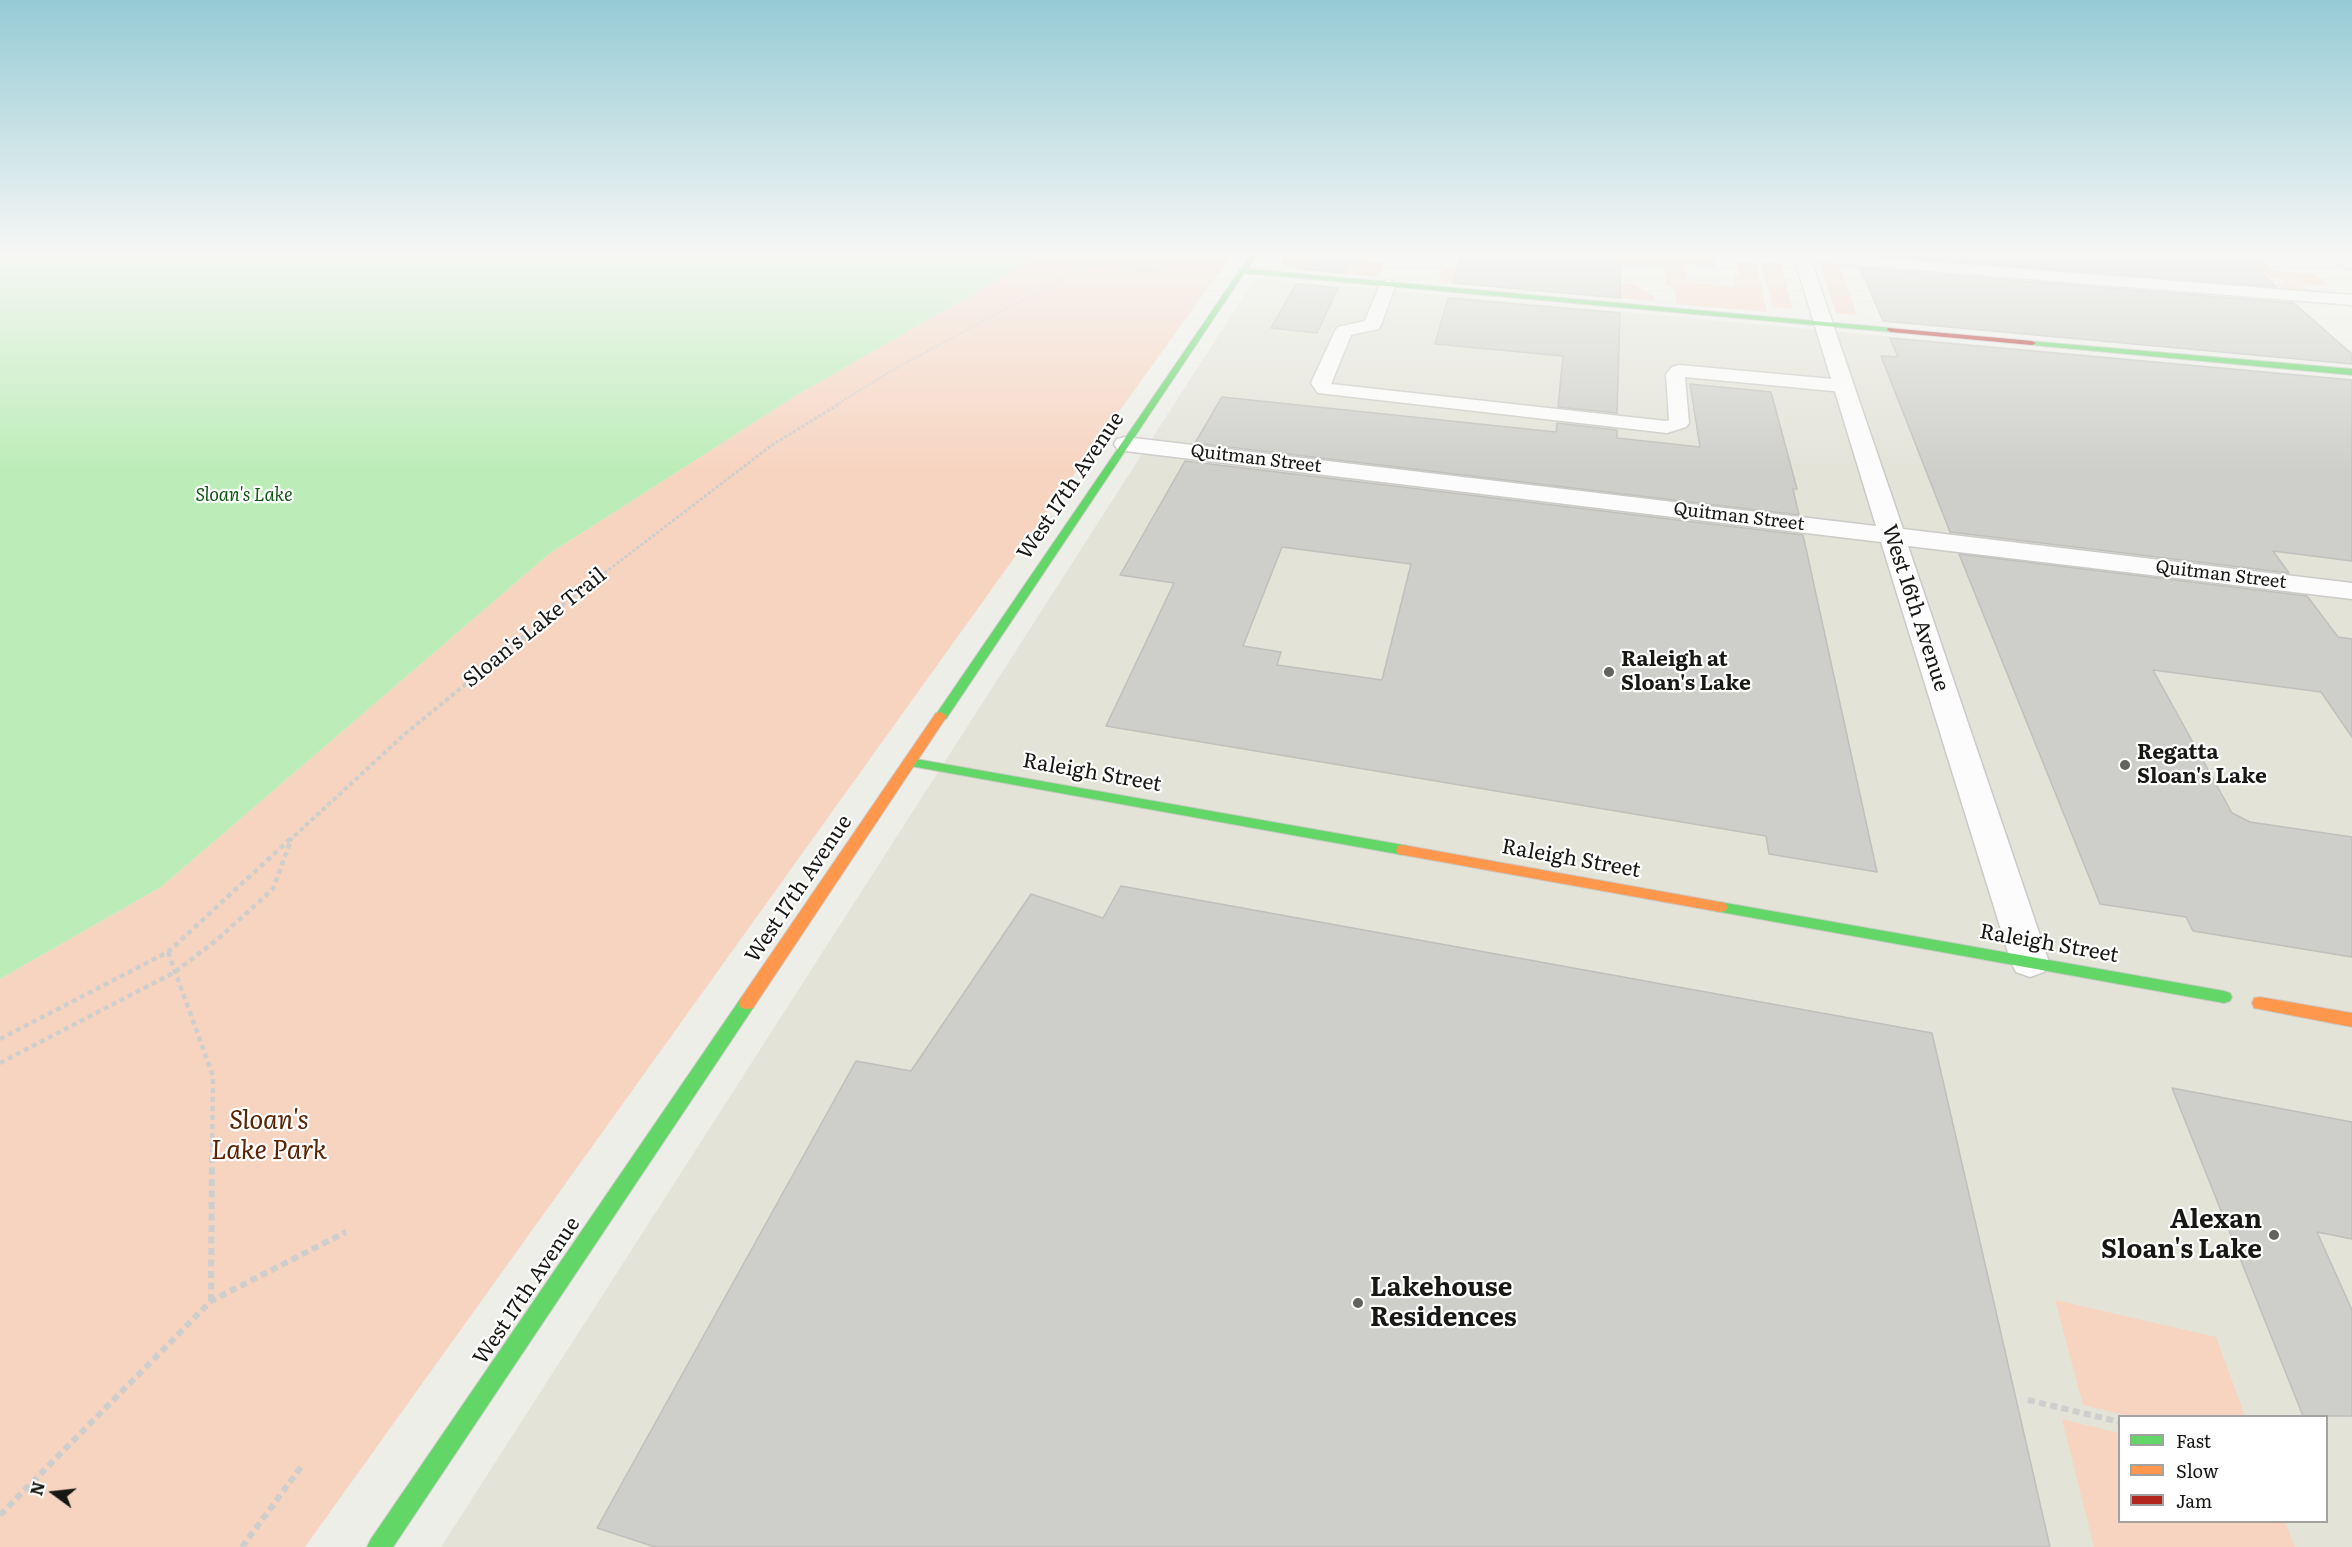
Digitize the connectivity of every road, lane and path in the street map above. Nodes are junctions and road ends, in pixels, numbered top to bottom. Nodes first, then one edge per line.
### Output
1 (972, 326) edge
2 (1205, 326) edge
3 (1366, 326) edge
4 (1825, 326) edge
5 (1848, 326) edge
6 (2352, 372) edge
7 (1843, 386) junction
8 (1125, 444) junction
9 (1892, 536) junction
10 (2352, 591) edge
11 (910, 762) junction
12 (291, 840) junction
13 (168, 952) junction
14 (2030, 963) junction
15 (175, 972) junction
16 (2224, 997) dead end
17 (2260, 1004) dead end
18 (2352, 1020) edge
19 (0, 1039) edge
20 (0, 1063) edge
21 (346, 1232) dead end
22 (211, 1301) junction
23 (2028, 1400) dead end
24 (2118, 1422) edge
25 (302, 1467) dead end
26 (0, 1515) edge
27 (242, 1547) edge
28 (379, 1547) edge

1 - 12 path, Sloan's Lake Trail
2 - 8 street, West 17th Avenue
3 - 7 lane
4 - 7 street, West 16th Avenue
5 - 6 street
7 - 9 street, West 16th Avenue
8 - 9 street, Quitman Street
8 - 11 street, West 17th Avenue
9 - 10 street, Quitman Street
9 - 14 street, West 16th Avenue
11 - 14 street, Raleigh Street
11 - 28 street, West 17th Avenue
12 - 13 path, Sloan's Lake Trail
12 - 15 path
13 - 15 path
13 - 19 path, Sloan's Lake Trail
14 - 16 street, Raleigh Street
15 - 20 path
15 - 22 path
17 - 18 street
21 - 22 path
22 - 26 path
23 - 24 path
25 - 27 path

